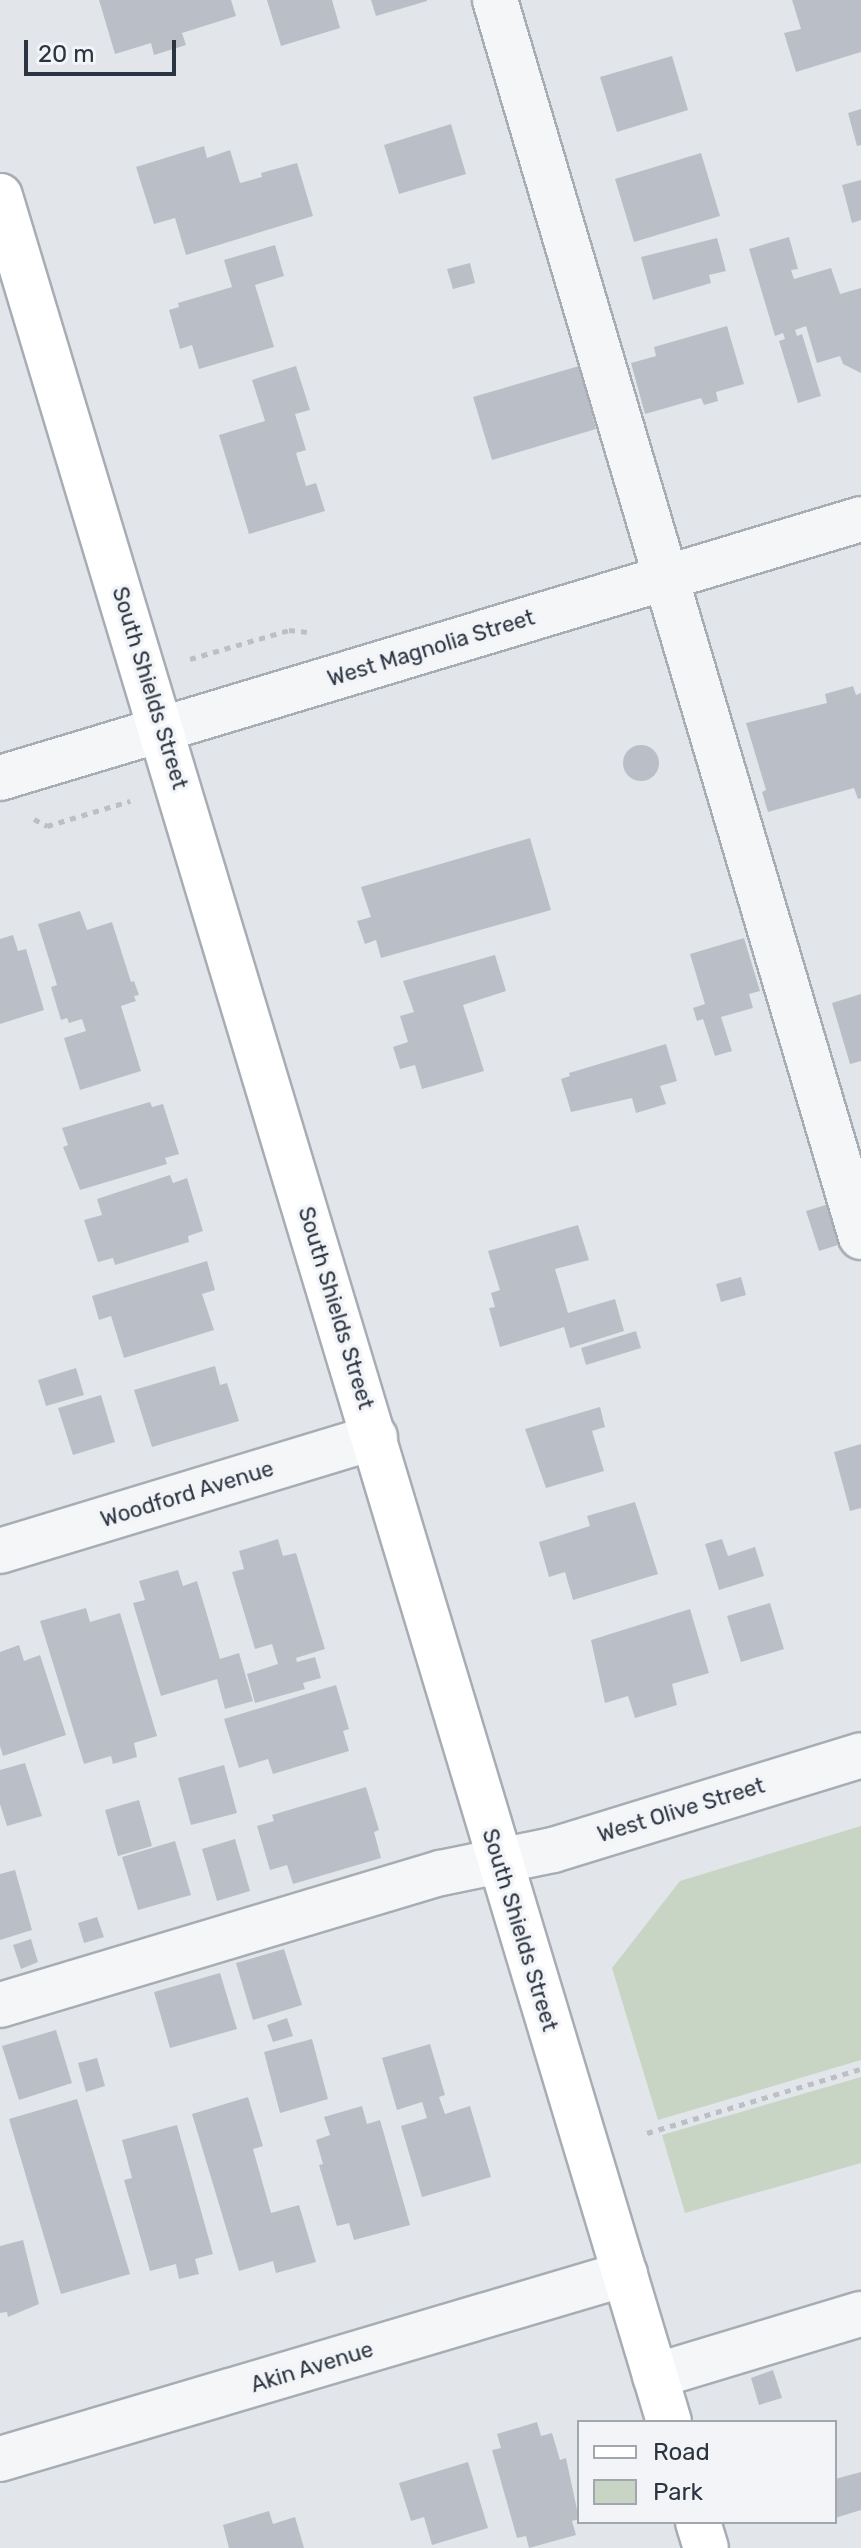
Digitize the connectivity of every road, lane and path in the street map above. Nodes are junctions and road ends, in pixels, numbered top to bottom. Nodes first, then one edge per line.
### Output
1 (495, 0) edge
2 (0, 196) edge
3 (861, 519) edge
4 (666, 577) junction
5 (163, 730) junction
6 (0, 778) edge
7 (129, 802) dead end
8 (24, 815) dead end
9 (861, 1237) edge
10 (375, 1437) junction
11 (0, 1551) edge
12 (861, 1755) edge
13 (499, 1860) junction
14 (0, 2005) edge
15 (861, 2069) edge
16 (647, 2133) dead end
17 (625, 2274) junction
18 (861, 2314) edge
19 (655, 2376) junction
20 (668, 2420) edge
21 (0, 2459) edge
22 (699, 2524) edge
23 (706, 2548) edge

1 - 4 street
2 - 5 main road, South Shields Street
3 - 4 street, West Magnolia Street
4 - 5 street, West Magnolia Street
4 - 9 street
5 - 6 street, West Magnolia Street
5 - 10 main road, South Shields Street
7 - 8 path
10 - 11 street, Woodford Avenue
10 - 13 main road, South Shields Street
12 - 13 street, West Olive Street
13 - 14 street, West Olive Street
13 - 17 main road, South Shields Street
15 - 16 path
17 - 19 main road, South Shields Street
17 - 21 street, Akin Avenue
18 - 19 street
19 - 20 main road, South Shields Street
22 - 23 main road

